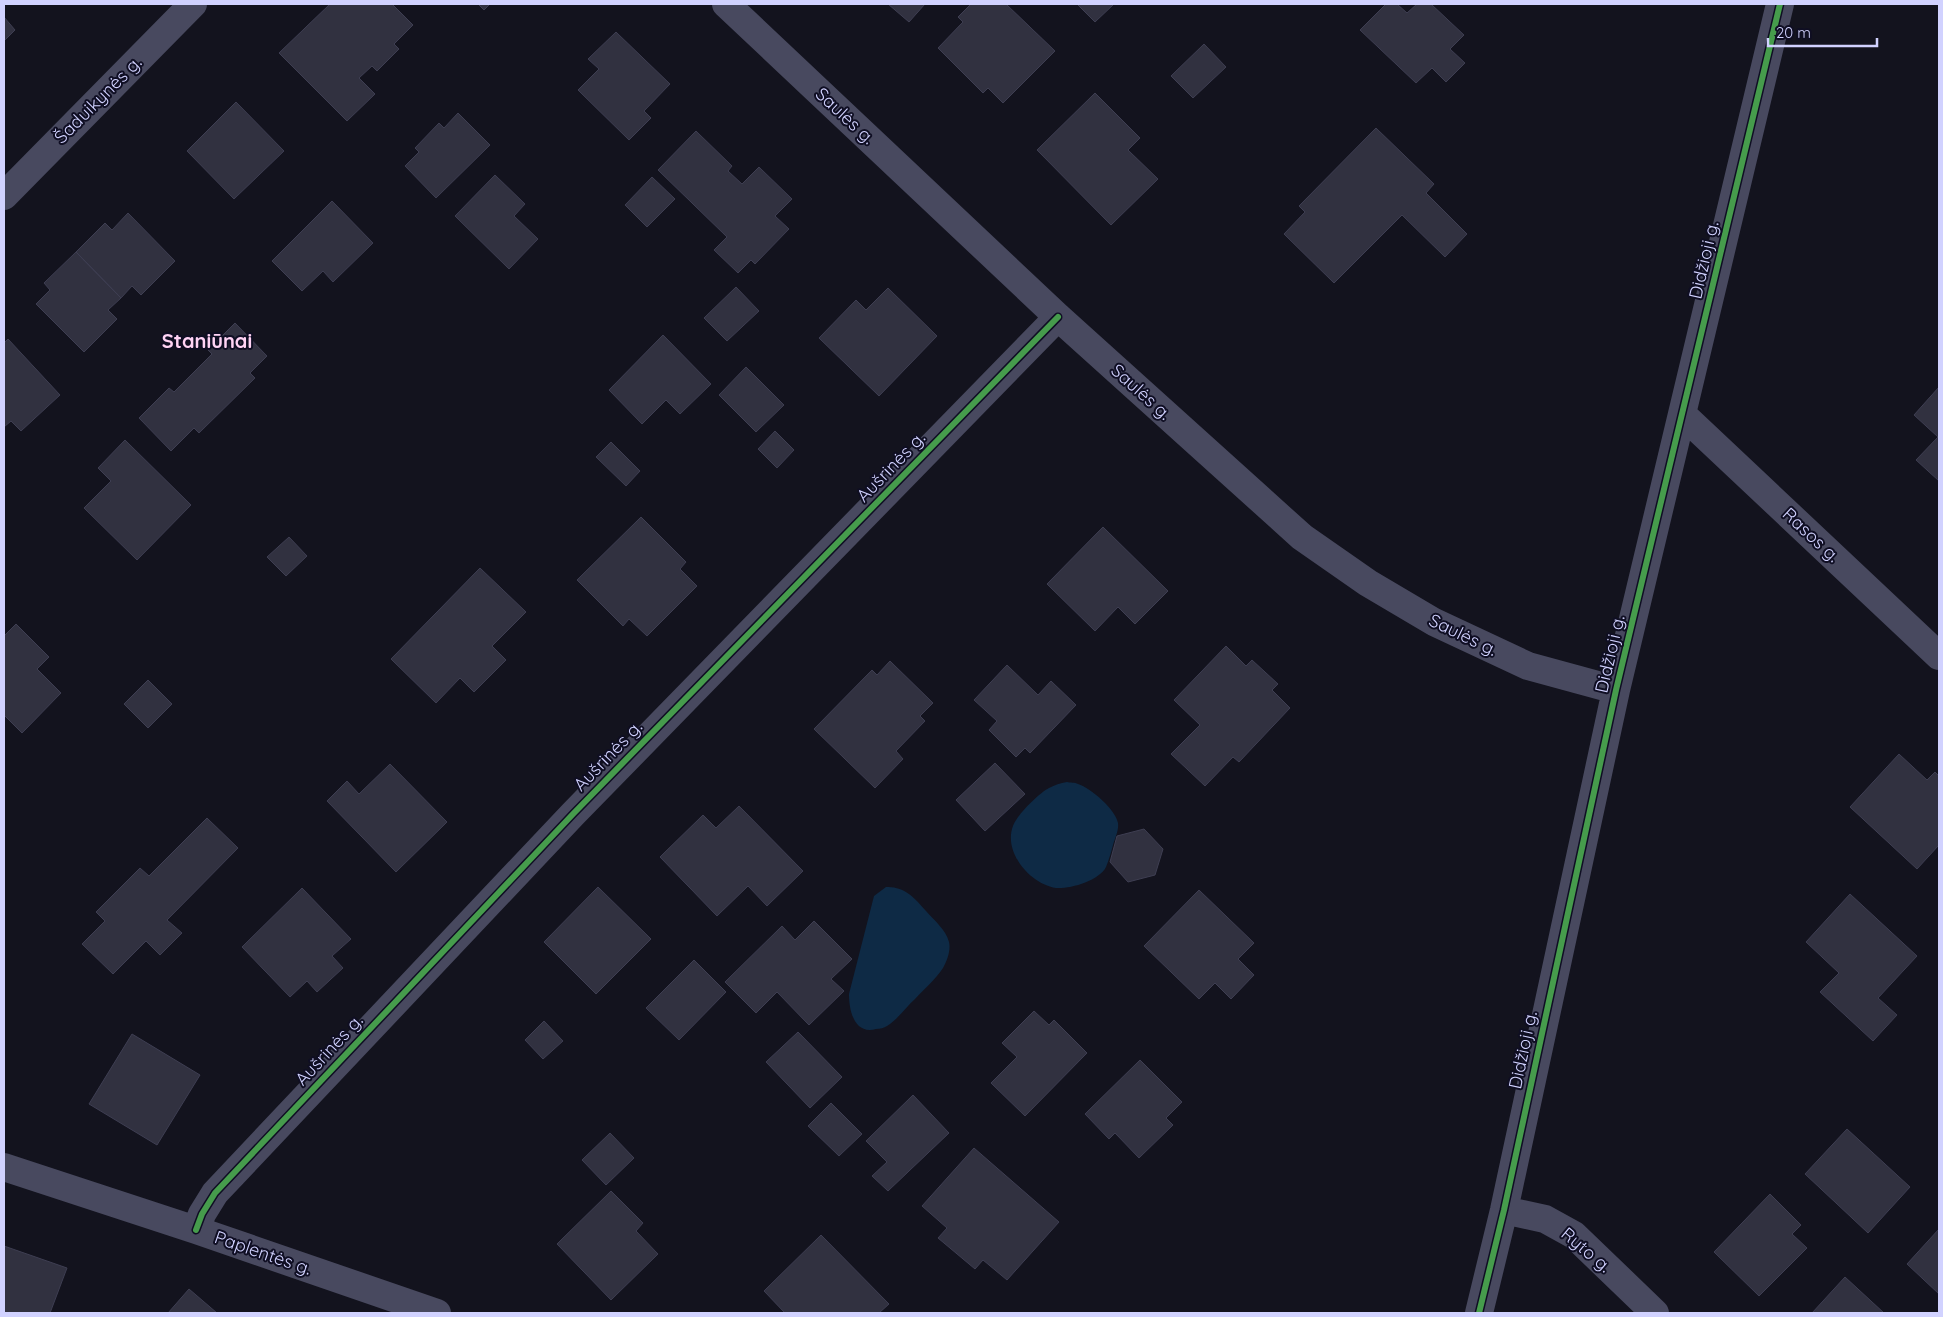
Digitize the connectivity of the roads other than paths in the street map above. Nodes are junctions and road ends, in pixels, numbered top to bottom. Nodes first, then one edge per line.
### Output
1 (193, 4) edge
2 (726, 4) edge
3 (1780, 4) edge
4 (4, 196) edge
5 (1058, 317) junction
6 (1683, 415) junction
7 (1939, 656) edge
8 (1616, 690) junction
9 (4, 1166) edge
10 (1504, 1210) junction
11 (196, 1230) junction
12 (437, 1313) edge
13 (1480, 1313) edge
14 (1656, 1313) edge

1 - 4 street, Šaduikynės g.
2 - 5 street, Saulės g.
3 - 6 street, Didžioji g.
5 - 8 street, Saulės g.
5 - 11 street, Aušrinės g.
6 - 7 street, Rasos g.
6 - 8 street, Didžioji g.
8 - 10 street, Didžioji g.
9 - 11 street, Paplentės g.
10 - 13 street, Didžioji g.
10 - 14 street, Ryto g.
11 - 12 street, Paplentės g.

